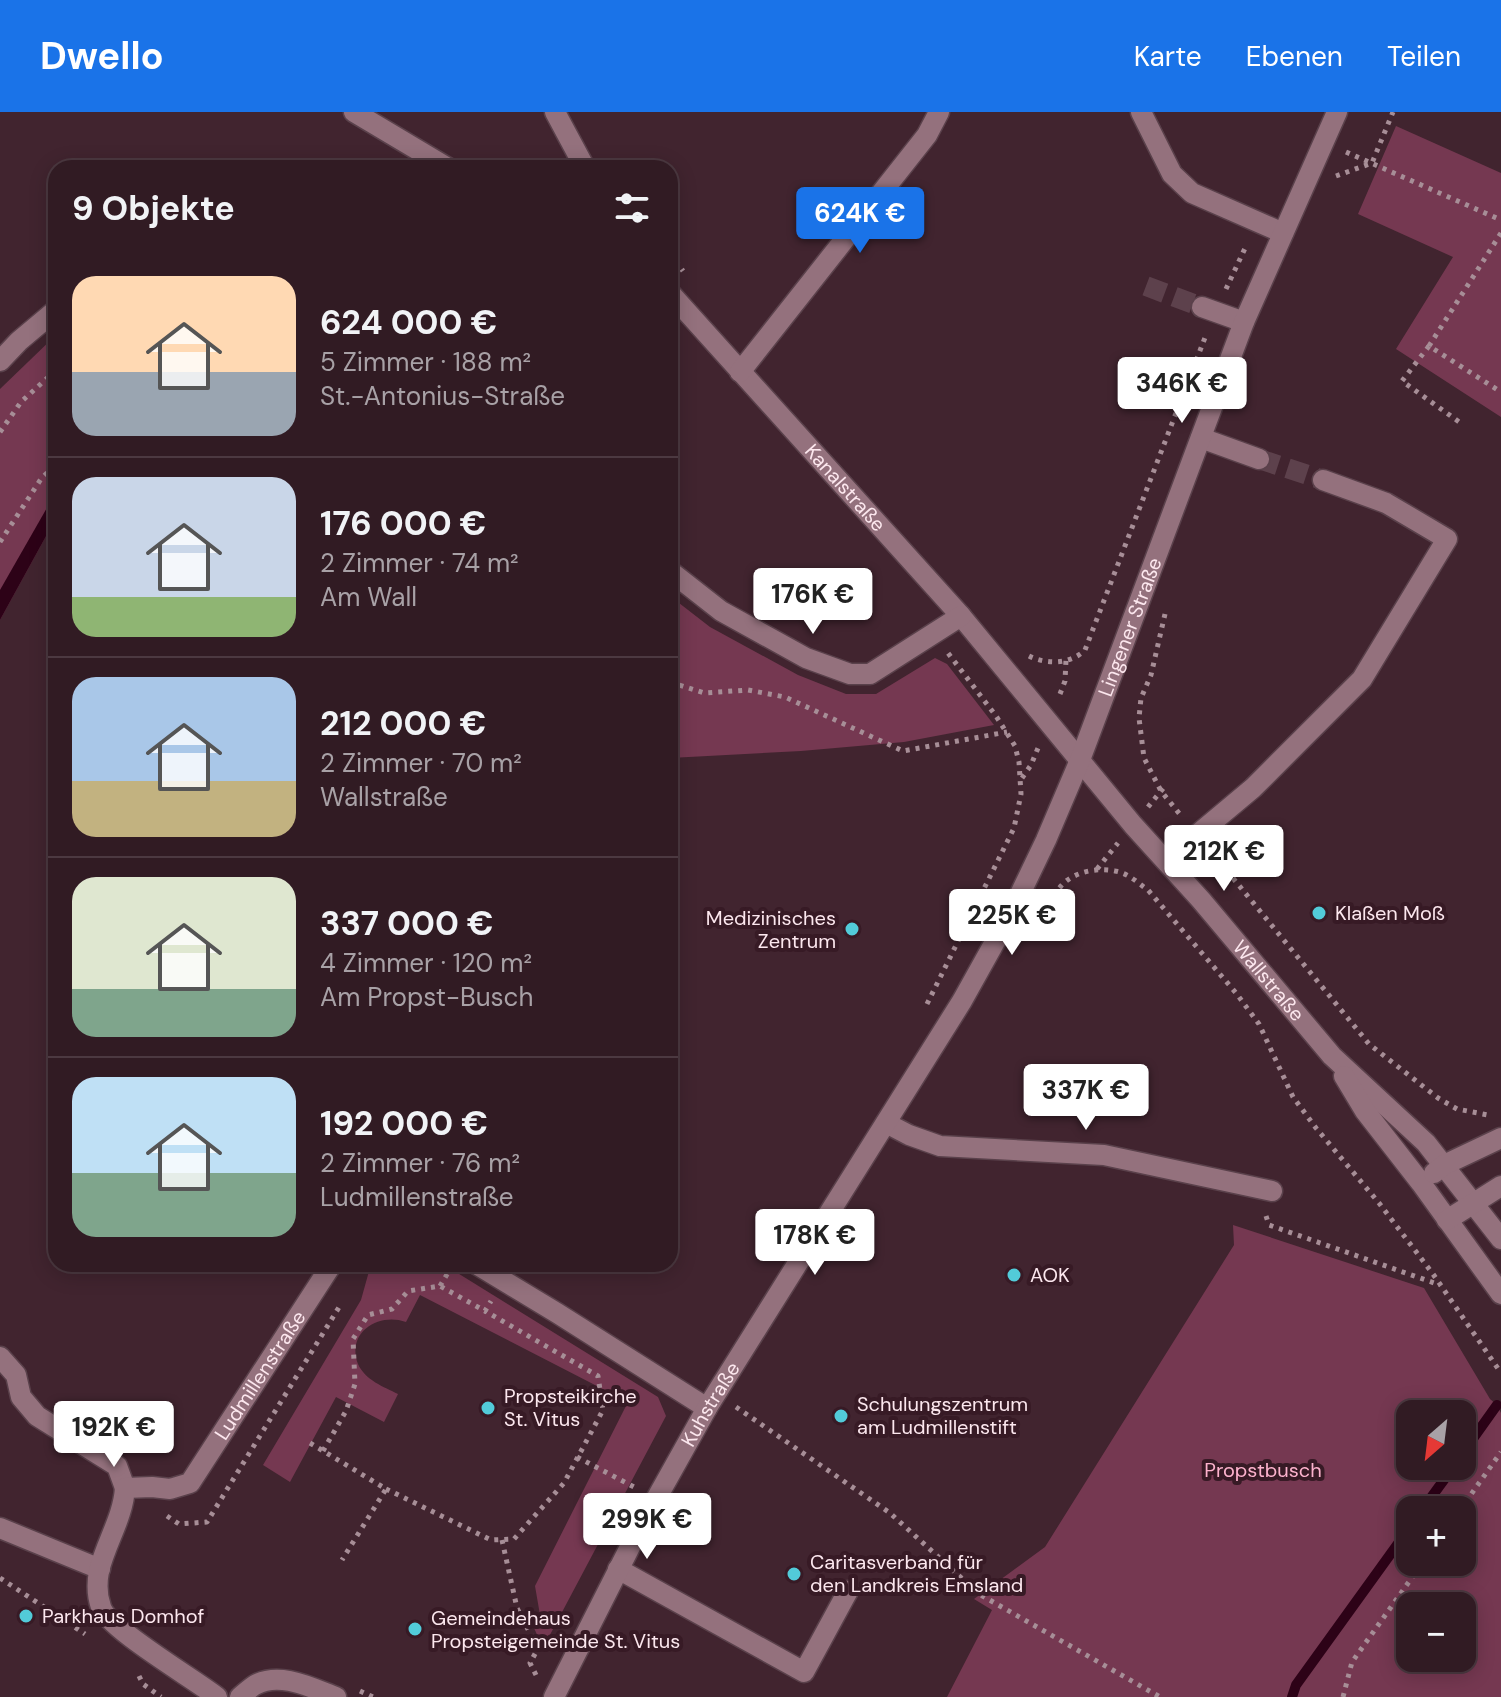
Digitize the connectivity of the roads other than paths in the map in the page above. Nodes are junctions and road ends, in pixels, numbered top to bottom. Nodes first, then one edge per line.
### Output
1 (354, 112) edge
2 (555, 112) edge
3 (939, 112) edge
4 (1141, 112) edge
5 (1337, 112) edge
6 (435, 160) edge
7 (581, 160) edge
8 (1283, 233) junction
9 (678, 302) edge
10 (1202, 307) tunnel mouth
11 (48, 317) edge
12 (1244, 322) junction
13 (0, 361) edge
14 (740, 372) junction
15 (1201, 438) junction
16 (1259, 459) tunnel mouth
17 (1323, 480) tunnel mouth
18 (678, 577) edge
19 (961, 616) junction
20 (1080, 760) junction
21 (1167, 860) junction
22 (1332, 1056) junction
23 (886, 1123) junction
24 (1501, 1138) edge
25 (1444, 1165) junction
26 (1421, 1183) junction
27 (1501, 1186) edge
28 (1266, 1190) road end
29 (1473, 1203) junction
30 (1447, 1220) junction
31 (1501, 1239) edge
32 (327, 1272) edge
33 (489, 1272) edge
34 (1501, 1294) edge
35 (0, 1357) edge
36 (711, 1400) junction
37 (125, 1488) junction
38 (0, 1528) edge
39 (100, 1569) junction
40 (618, 1569) junction
41 (848, 1591) dead end
42 (217, 1697) edge
43 (240, 1697) edge
44 (336, 1697) edge
45 (554, 1697) edge

1 - 6 street
2 - 7 street
3 - 14 street
4 - 8 street
5 - 8 street, Lingener Straße
8 - 12 street, Lingener Straße
9 - 14 street, Kanalstraße
10 - 12 street
11 - 13 street
12 - 15 street, Lingener Straße
14 - 19 street, Kanalstraße
15 - 16 street
15 - 20 street, Lingener Straße
17 - 21 street
18 - 19 street
19 - 20 street, Kanalstraße
20 - 21 street, Wallstraße
20 - 23 street, Lingener Straße
21 - 22 street, Wallstraße
22 - 25 street, Wallstraße
22 - 26 street, Wallstraße
23 - 28 street
23 - 36 street, Kuhstraße
24 - 25 street
25 - 26 street
25 - 29 street, Wallstraße
26 - 30 street, Wallstraße
27 - 29 street
29 - 30 street
29 - 31 street, Wallstraße
30 - 34 street, Wallstraße
32 - 37 street, Ludmillenstraße
33 - 36 street
35 - 37 street
36 - 40 street, Kuhstraße
37 - 39 street
38 - 39 street
39 - 42 street
40 - 41 street
40 - 45 street, Kuhstraße
43 - 44 street

